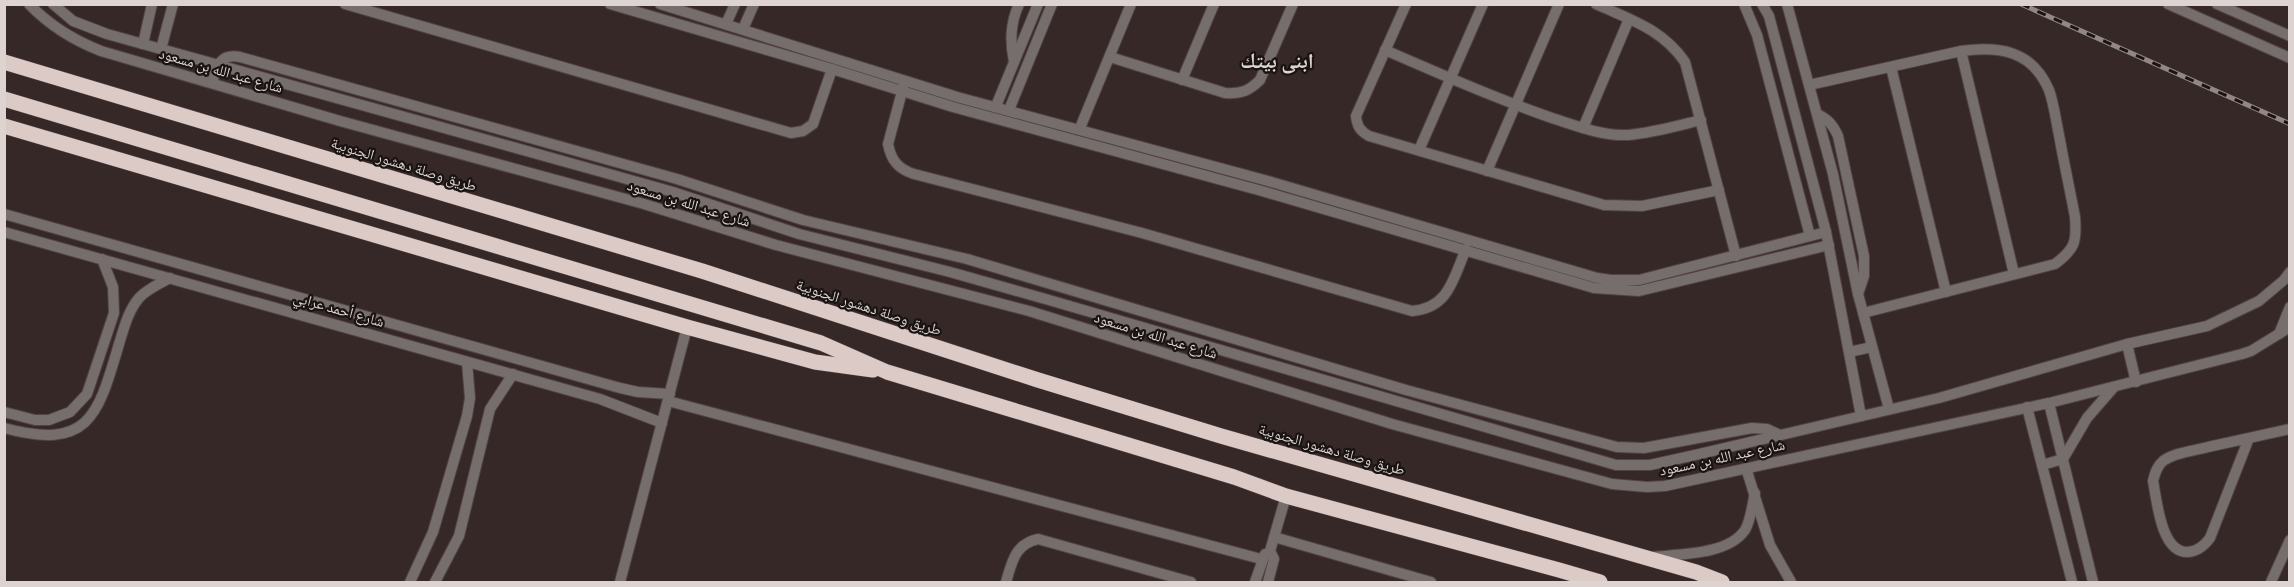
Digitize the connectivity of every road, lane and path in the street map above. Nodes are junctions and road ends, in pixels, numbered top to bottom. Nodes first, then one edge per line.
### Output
1 (29, 4) edge
2 (53, 4) edge
3 (152, 4) edge
4 (172, 4) edge
5 (345, 4) edge
6 (610, 4) edge
7 (660, 4) edge
8 (735, 4) edge
9 (754, 4) edge
10 (1019, 4) edge
11 (1038, 4) edge
12 (1052, 4) edge
13 (1131, 4) edge
14 (1214, 4) edge
15 (1293, 4) edge
16 (1406, 4) edge
17 (1483, 4) edge
18 (1559, 4) edge
19 (1596, 4) edge
20 (1744, 4) edge
21 (1762, 4) edge
22 (1786, 4) edge
23 (2168, 4) edge
24 (2217, 4) edge
25 (692, 13) junction
26 (1629, 19) junction
27 (726, 24) junction
28 (687, 27) junction
29 (743, 29) junction
30 (2289, 36) edge
31 (143, 44) junction
32 (161, 49) junction
33 (1385, 50) junction
34 (1960, 51) junction
35 (1110, 57) junction
36 (2289, 58) edge
37 (4, 62) edge
38 (1014, 62) junction
39 (1781, 63) junction
40 (217, 64) junction
41 (1891, 67) junction
42 (1767, 68) junction
43 (832, 69) junction
44 (1450, 78) junction
45 (1182, 80) junction
46 (212, 83) junction
47 (903, 85) junction
48 (1809, 85) junction
49 (4, 99) edge
50 (345, 101) junction
51 (1515, 105) junction
52 (996, 106) junction
53 (1009, 110) junction
54 (1817, 114) junction
55 (464, 120) junction
56 (1701, 120) junction
57 (340, 121) junction
58 (1058, 122) junction
59 (4, 126) edge
60 (1583, 128) junction
61 (1080, 129) junction
62 (1822, 131) junction
63 (460, 133) junction
64 (1055, 134) junction
65 (1801, 136) junction
66 (1419, 150) junction
67 (577, 151) junction
68 (573, 164) junction
69 (1487, 171) junction
70 (677, 179) junction
71 (1719, 190) junction
72 (673, 192) junction
73 (4, 214) edge
74 (1377, 218) junction
75 (803, 220) junction
76 (4, 232) edge
77 (1826, 232) junction
78 (799, 234) junction
79 (1810, 236) junction
80 (1829, 244) junction
81 (1466, 249) junction
82 (1736, 256) junction
83 (102, 259) junction
84 (1522, 260) junction
85 (2289, 272) edge
86 (2014, 274) junction
87 (1021, 275) junction
88 (170, 278) junction
89 (1664, 279) junction
90 (1017, 291) junction
91 (1946, 292) junction
92 (1858, 294) junction
93 (1121, 306) junction
94 (2289, 307) edge
95 (1863, 313) junction
96 (1117, 320) junction
97 (393, 325) junction
98 (687, 327) junction
99 (2289, 327) edge
100 (2279, 334) junction
101 (1221, 336) junction
102 (389, 339) junction
103 (2127, 344) junction
104 (1872, 346) junction
105 (1217, 350) junction
106 (1848, 352) junction
107 (467, 362) junction
108 (887, 372) junction
109 (513, 374) junction
110 (2136, 382) junction
111 (2115, 387) junction
112 (669, 398) junction
113 (1433, 398) junction
114 (2049, 402) junction
115 (2027, 407) junction
116 (1888, 410) junction
117 (4, 412) edge
118 (1430, 412) junction
119 (1862, 416) junction
120 (662, 423) junction
121 (4, 428) edge
122 (1487, 429) junction
123 (2289, 429) edge
124 (1780, 435) junction
125 (2249, 438) junction
126 (1480, 449) junction
127 (2063, 459) junction
128 (2042, 465) junction
129 (1746, 468) junction
130 (1755, 493) junction
131 (1286, 496) junction
132 (1274, 537) junction
133 (2289, 543) edge
134 (1266, 555) junction
135 (1646, 558) junction
136 (410, 582) edge
137 (435, 582) edge
138 (620, 582) edge
139 (1006, 582) edge
140 (1191, 582) edge
141 (1255, 582) edge
142 (1268, 582) edge
143 (1431, 582) edge
144 (1600, 582) edge
145 (1722, 582) edge
146 (1791, 582) edge
147 (2072, 582) edge
148 (2093, 582) edge
149 (2271, 582) edge

1 - 46 street, شارع عبد الله بن مسعود
2 - 31 street, شارع عبد الله بن مسعود
3 - 31 street
4 - 32 street
5 - 43 street
6 - 28 street
7 - 25 street
8 - 27 street
9 - 29 street
10 - 38 street
11 - 38 street
12 - 53 street
13 - 35 street
14 - 45 street
15 - 45 street
16 - 33 street
17 - 44 street
18 - 51 street
19 - 26 street
20 - 42 street
21 - 39 street
22 - 48 street
23 - 36 street
24 - 30 street
25 - 27 street
25 - 28 street
26 - 56 street
26 - 60 street
27 - 29 street
28 - 43 street
29 - 47 street
31 - 32 street, شارع عبد الله بن مسعود
32 - 40 street, شارع عبد الله بن مسعود
33 - 44 street
33 - 66 street
34 - 41 street
34 - 86 street
34 - 86 street
35 - 45 street
35 - 61 street
37 - 135 highway, طريق وصلة دهشور الجنوبية
38 - 52 street
39 - 42 street
39 - 65 street
40 - 46 street
40 - 50 street, شارع عبد الله بن مسعود
40 - 55 street
41 - 48 street
41 - 91 street
42 - 79 street
43 - 47 street
44 - 51 street
44 - 66 street
46 - 57 street, شارع عبد الله بن مسعود
47 - 52 street
47 - 64 street
47 - 81 street
48 - 54 street
49 - 108 highway
50 - 57 street
50 - 63 street, شارع عبد الله بن مسعود
51 - 60 street
51 - 69 street
52 - 53 street
53 - 58 street
54 - 62 street
54 - 92 street
55 - 63 street
55 - 67 street
56 - 60 street
56 - 71 street
57 - 126 street, شارع عبد الله بن مسعود
58 - 61 street
58 - 64 street
59 - 98 highway
61 - 74 street
62 - 65 street
62 - 92 street
63 - 68 street, شارع عبد الله بن مسعود
64 - 74 street
65 - 77 street
66 - 69 street
67 - 68 street
67 - 70 street
68 - 72 street, شارع عبد الله بن مسعود
69 - 71 street
70 - 72 street
70 - 75 street
71 - 82 street
72 - 78 street, شارع عبد الله بن مسعود
73 - 97 street
74 - 81 street
74 - 84 street
75 - 78 street
75 - 87 street
76 - 83 street, شارع أحمد عرابي
77 - 79 street
77 - 80 street
78 - 90 street, شارع عبد الله بن مسعود
79 - 82 street
80 - 89 street
80 - 106 street
81 - 84 street
82 - 89 street
83 - 88 street, شارع أحمد عرابي
83 - 117 street
84 - 89 street
85 - 103 street, شارع عبد الله بن مسعود
86 - 91 street
87 - 90 street
87 - 93 street
88 - 102 street, شارع أحمد عرابي
88 - 121 street
90 - 96 street, شارع عبد الله بن مسعود
91 - 95 street
92 - 95 street
93 - 96 street
93 - 101 street
94 - 100 street
95 - 104 street
96 - 105 street, شارع عبد الله بن مسعود
97 - 102 street
97 - 112 street
98 - 108 highway
98 - 112 street
99 - 100 street, شارع عبد الله بن مسعود
100 - 110 street, شارع عبد الله بن مسعود
101 - 105 street
101 - 113 street
102 - 107 street, شارع أحمد عرابي
103 - 110 street
103 - 116 street, شارع عبد الله بن مسعود
104 - 106 street
104 - 116 street
105 - 118 street, شارع عبد الله بن مسعود
106 - 119 street
107 - 109 street, شارع أحمد عرابي
107 - 136 street
108 - 131 highway
109 - 120 street, شارع أحمد عرابي
109 - 137 street
110 - 111 street, شارع عبد الله بن مسعود
111 - 114 street, شارع عبد الله بن مسعود
111 - 127 street
112 - 120 street
112 - 134 street
113 - 118 street
113 - 124 street
114 - 115 street, شارع عبد الله بن مسعود
114 - 127 street
115 - 128 street
115 - 129 street, شارع عبد الله بن مسعود
116 - 119 street, شارع عبد الله بن مسعود
118 - 122 street, شارع عبد الله بن مسعود
119 - 124 street, شارع عبد الله بن مسعود
120 - 138 street
122 - 124 street, شارع عبد الله بن مسعود
122 - 126 street
123 - 125 street
125 - 125 street
126 - 129 street, شارع عبد الله بن مسعود
127 - 128 street
127 - 148 street
128 - 147 street
129 - 130 street
130 - 135 street
130 - 146 street
131 - 132 street
131 - 144 highway
132 - 134 street
132 - 143 street
133 - 149 street
134 - 141 street
134 - 142 street
135 - 145 highway, طريق وصلة دهشور الجنوبية
139 - 140 street

